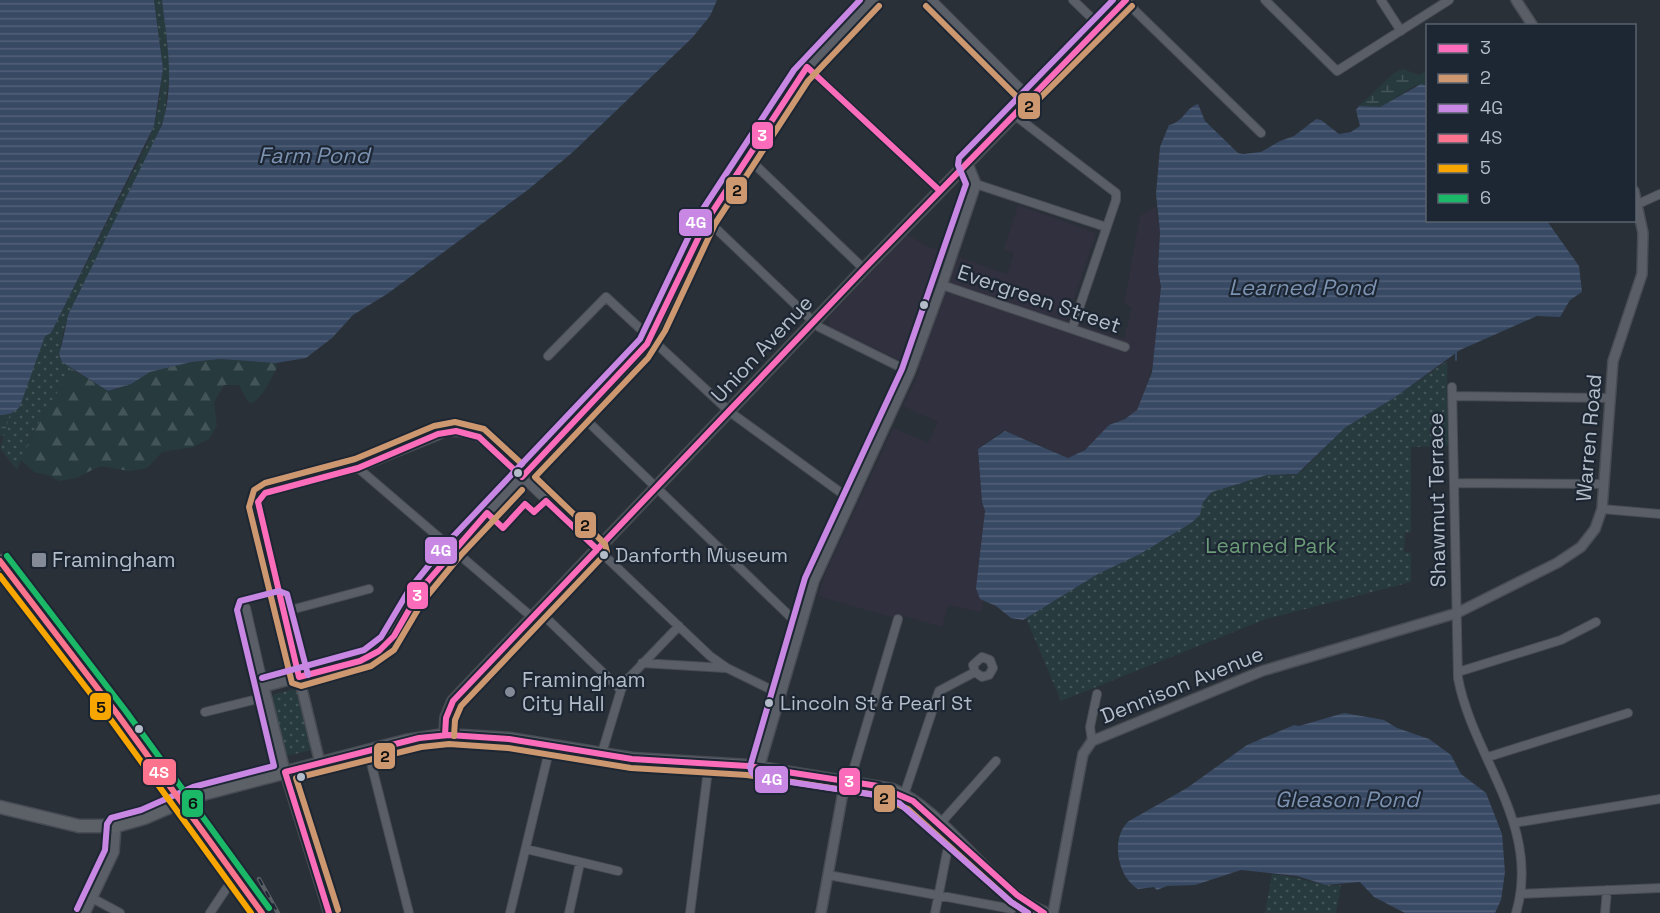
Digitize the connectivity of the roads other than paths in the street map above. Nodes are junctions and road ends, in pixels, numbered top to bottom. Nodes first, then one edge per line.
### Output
1 (873, 0) edge
2 (932, 0) edge
3 (1073, 0) edge
4 (1126, 0) edge
5 (1265, 0) edge
6 (1382, 0) edge
7 (1449, 0) edge
8 (1516, 0) edge
9 (1532, 24) edge
10 (1100, 26) junction
11 (1401, 31) junction
12 (807, 67) junction
13 (1029, 97) junction
14 (1013, 114) junction
15 (1261, 133) dead end
16 (748, 158) junction
17 (967, 162) junction
18 (976, 184) junction
19 (939, 190) junction
20 (1660, 194) edge
21 (1636, 195) edge
22 (1638, 204) junction
23 (707, 220) junction
24 (1106, 227) junction
25 (864, 269) junction
26 (942, 285) junction
27 (814, 322) junction
28 (1072, 329) junction
29 (651, 338) junction
30 (1125, 347) dead end
31 (548, 356) dead end
32 (910, 372) junction
33 (1452, 387) dead end
34 (1453, 396) junction
35 (1610, 398) junction
36 (730, 412) junction
37 (581, 415) junction
38 (358, 468) junction
39 (522, 477) junction
40 (1454, 483) junction
41 (1604, 484) junction
42 (657, 488) junction
43 (851, 500) junction
44 (1602, 509) junction
45 (1660, 514) edge
46 (453, 550) junction
47 (598, 550) junction
48 (0, 561) edge
49 (369, 590) dead end
50 (246, 608) dead end
51 (283, 612) junction
52 (1457, 613) junction
53 (536, 615) junction
54 (898, 619) dead end
55 (1596, 622) dead end
56 (679, 626) junction
57 (800, 626) junction
58 (642, 663) junction
59 (727, 668) junction
60 (975, 672) dead end
61 (1458, 672) junction
62 (299, 677) junction
63 (264, 687) junction
64 (621, 690) junction
65 (780, 694) junction
66 (1097, 694) dead end
67 (266, 697) junction
68 (205, 712) dead end
69 (1628, 713) dead end
70 (445, 735) junction
71 (1092, 741) junction
72 (550, 747) junction
73 (368, 751) junction
74 (601, 756) junction
75 (1488, 757) junction
76 (996, 761) dead end
77 (709, 762) junction
78 (320, 763) junction
79 (759, 768) junction
80 (285, 772) junction
81 (847, 781) junction
82 (904, 795) junction
83 (1660, 799) edge
84 (181, 801) junction
85 (0, 807) edge
86 (1514, 823) junction
87 (939, 825) junction
88 (116, 826) junction
89 (953, 838) junction
90 (526, 849) junction
91 (580, 863) junction
92 (618, 871) dead end
93 (828, 875) junction
94 (239, 879) junction
95 (1660, 888) edge
96 (1607, 890) junction
97 (1520, 894) junction
98 (939, 895) junction
99 (92, 898) junction
100 (1012, 909) dead end
101 (85, 913) edge
102 (120, 913) edge
103 (210, 913) edge
104 (262, 913) edge
105 (329, 913) edge
106 (409, 913) edge
107 (510, 913) edge
108 (569, 913) edge
109 (690, 913) edge
110 (821, 913) edge
111 (935, 913) edge
112 (1044, 913) edge
113 (1053, 913) edge
114 (1515, 913) edge
115 (1605, 913) edge

1 - 12 street
2 - 13 street
3 - 10 street
4 - 10 main road, Union Avenue
4 - 15 street
5 - 11 street
6 - 11 street
7 - 11 street
8 - 9 street
10 - 13 main road, Union Avenue
12 - 16 street
12 - 19 street
13 - 14 main road, Union Avenue
14 - 17 main road, Union Avenue
14 - 24 street
16 - 23 street
16 - 25 street
17 - 18 street
17 - 19 main road, Union Avenue
18 - 24 street
18 - 26 street
19 - 25 main road, Union Avenue
20 - 22 street
21 - 22 street, Warren Road
22 - 35 street, Warren Road
23 - 27 street
23 - 29 street
24 - 28 street
25 - 27 main road, Union Avenue
26 - 28 street, Evergreen Street
26 - 32 street
27 - 32 street
27 - 36 main road, Union Avenue
28 - 30 street, Evergreen Street
29 - 31 street
29 - 36 street
29 - 37 street
32 - 43 street
33 - 34 street, Shawmut Terrace
34 - 35 street
34 - 40 street, Shawmut Terrace
35 - 41 street, Warren Road
36 - 42 main road, Union Avenue
36 - 43 street
37 - 39 street
37 - 42 street
38 - 39 street
38 - 46 street
38 - 51 street
39 - 46 street
39 - 47 street
40 - 41 street
40 - 52 street, Shawmut Terrace
41 - 44 street, Warren Road
42 - 47 main road, Union Avenue
42 - 57 street
43 - 57 street
44 - 45 street
44 - 52 street, Warren Road
46 - 53 street
46 - 62 street
47 - 53 main road, Union Avenue
47 - 56 street
48 - 84 main road
49 - 51 street
50 - 63 street
51 - 62 street
52 - 61 street, Shawmut Terrace
52 - 71 street, Dennison Avenue
53 - 64 street
53 - 70 main road, Union Avenue
54 - 81 street
55 - 61 street
56 - 58 street
56 - 59 street
57 - 65 street
58 - 59 street
58 - 64 street
59 - 65 street
60 - 82 street
61 - 75 street, Shawmut Terrace
62 - 63 street
62 - 78 street
63 - 67 street
64 - 74 street
65 - 79 street
66 - 71 street
67 - 68 street
67 - 80 street
69 - 75 street
70 - 72 main road
70 - 73 main road
71 - 113 street, Dennison Avenue
72 - 74 main road
72 - 90 street
73 - 78 main road
73 - 106 street
74 - 77 main road
75 - 86 street, Shawmut Terrace
76 - 87 street
77 - 79 main road
77 - 109 street
78 - 80 main road
79 - 81 main road
80 - 84 main road
80 - 105 street
81 - 82 main road
81 - 93 street
82 - 87 main road
83 - 86 street
84 - 88 main road
84 - 94 main road
85 - 88 main road
86 - 97 street, Shawmut Terrace
87 - 89 main road
88 - 99 street
89 - 98 street
89 - 112 main road
90 - 91 street
90 - 107 street
91 - 92 street
91 - 108 street
93 - 98 street
93 - 110 street
94 - 103 street
94 - 104 main road
95 - 96 street
96 - 97 street
96 - 115 street
97 - 114 street, Shawmut Terrace
98 - 100 street
98 - 111 street
99 - 101 street
99 - 102 street

